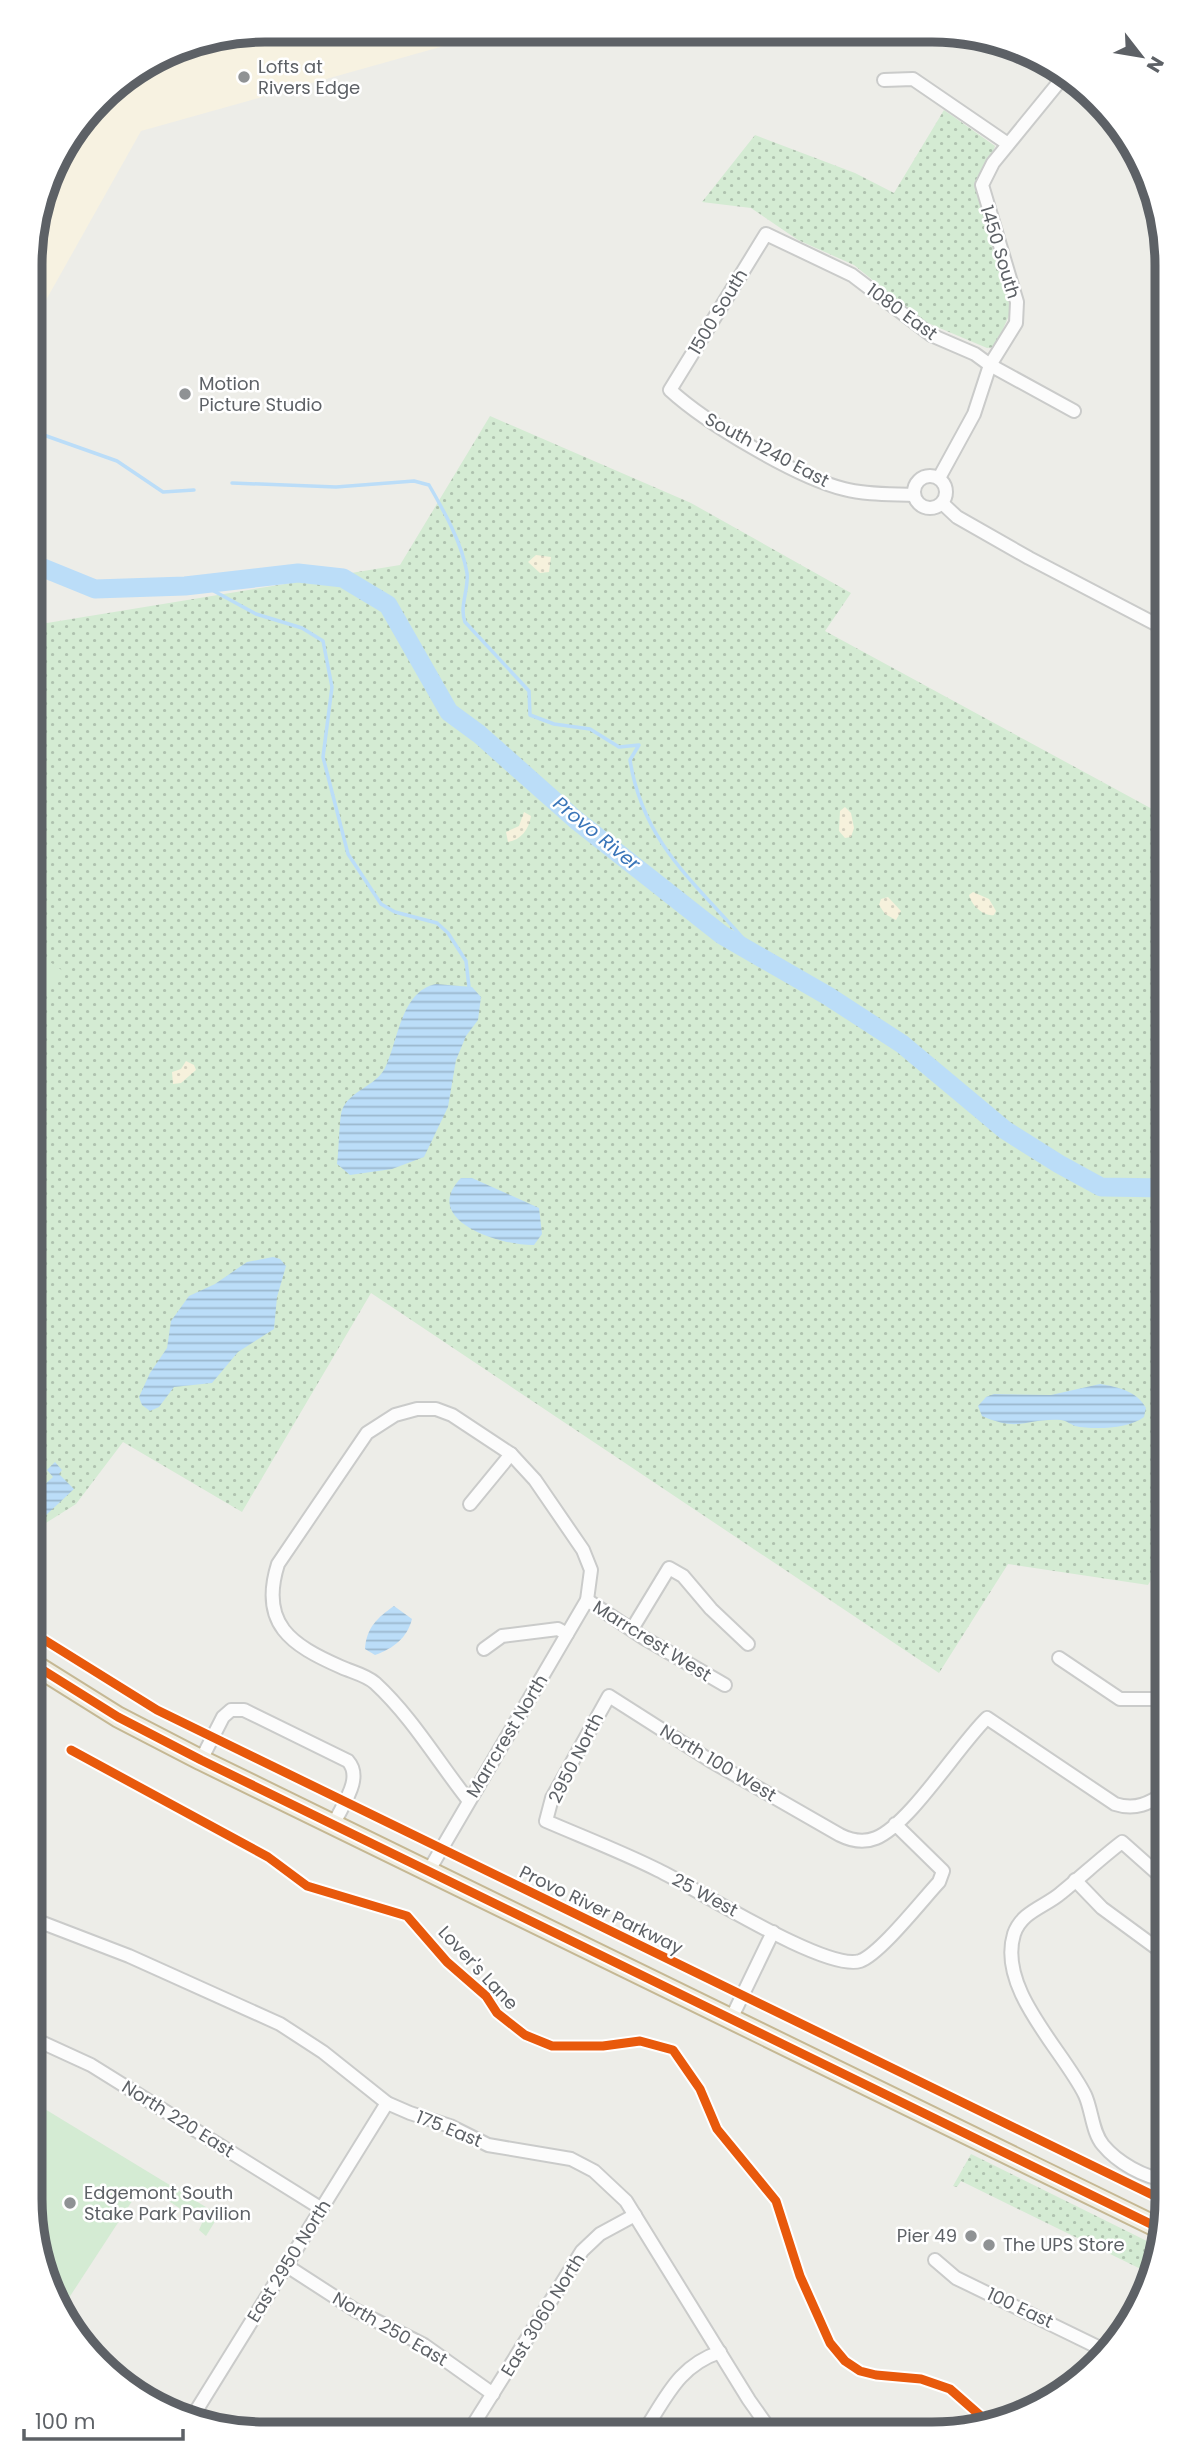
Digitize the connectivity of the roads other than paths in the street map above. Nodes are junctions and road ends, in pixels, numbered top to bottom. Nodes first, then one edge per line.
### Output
1 (884, 80) dead end
2 (1059, 82) edge
3 (1008, 144) junction
4 (766, 234) joint
5 (990, 365) junction
6 (670, 390) joint
7 (1074, 411) dead end
8 (939, 478) junction
9 (914, 495) junction
10 (942, 503) junction
11 (1155, 624) edge
12 (511, 1454) junction
13 (470, 1504) dead end
14 (587, 1600) junction
15 (632, 1629) junction
16 (567, 1634) junction
17 (748, 1644) dead end
18 (484, 1648) dead end
19 (1059, 1658) dead end
20 (42, 1670) edge
21 (724, 1685) dead end
22 (608, 1696) joint
23 (1155, 1699) edge
24 (201, 1760) junction
25 (1155, 1799) edge
26 (468, 1801) junction
27 (545, 1821) joint
28 (895, 1824) junction
29 (333, 1826) junction
30 (1155, 1871) edge
31 (428, 1872) junction
32 (1075, 1880) junction
33 (42, 1924) edge
34 (773, 1932) junction
35 (1155, 1947) edge
36 (731, 2019) junction
37 (42, 2043) edge
38 (387, 2103) junction
39 (1155, 2176) edge
40 (322, 2209) junction
41 (635, 2215) junction
42 (1153, 2225) edge
43 (936, 2260) dead end
44 (287, 2266) junction
45 (1098, 2347) edge
46 (720, 2352) junction
47 (493, 2393) junction
48 (197, 2411) edge
49 (475, 2422) edge
50 (650, 2422) edge
51 (765, 2422) edge

1 - 3 street
2 - 3 street, 1450 South
3 - 5 street, 1450 South
4 - 5 street, 1080 East
4 - 6 street, 1500 South
5 - 7 street, 1080 East
5 - 8 street, 1450 South
6 - 9 street, South 1240 East
8 - 9 street
8 - 10 street
9 - 10 street
10 - 11 street
12 - 13 street
12 - 14 street, Marrcrest West
12 - 26 street, Marrcrest West
14 - 15 street, Marrcrest West
14 - 16 street, Marrcrest North
15 - 17 street
15 - 21 street, Marrcrest West
16 - 18 street
16 - 26 street, Marrcrest North
19 - 23 street
20 - 24 highway
22 - 27 street, 2950 North
22 - 28 street, North 100 West
24 - 29 highway
24 - 29 street
25 - 28 street, North 100 West
26 - 31 street, Marrcrest North
27 - 34 street, 25 West
28 - 34 street, 25 West
29 - 31 highway
30 - 32 street
31 - 36 highway
32 - 35 street
32 - 39 street
33 - 38 street, 175 East
34 - 36 street
36 - 42 highway
37 - 40 street, North 220 East
38 - 40 street, East 2950 North
38 - 41 street, 175 East
40 - 44 street, East 2950 North
41 - 46 street, 175 East
41 - 47 street, East 3060 North
43 - 45 street, 100 East
44 - 47 street, North 250 East
44 - 48 street, East 2950 North
46 - 50 street
46 - 51 street, 175 East
47 - 49 street, East 3060 North

